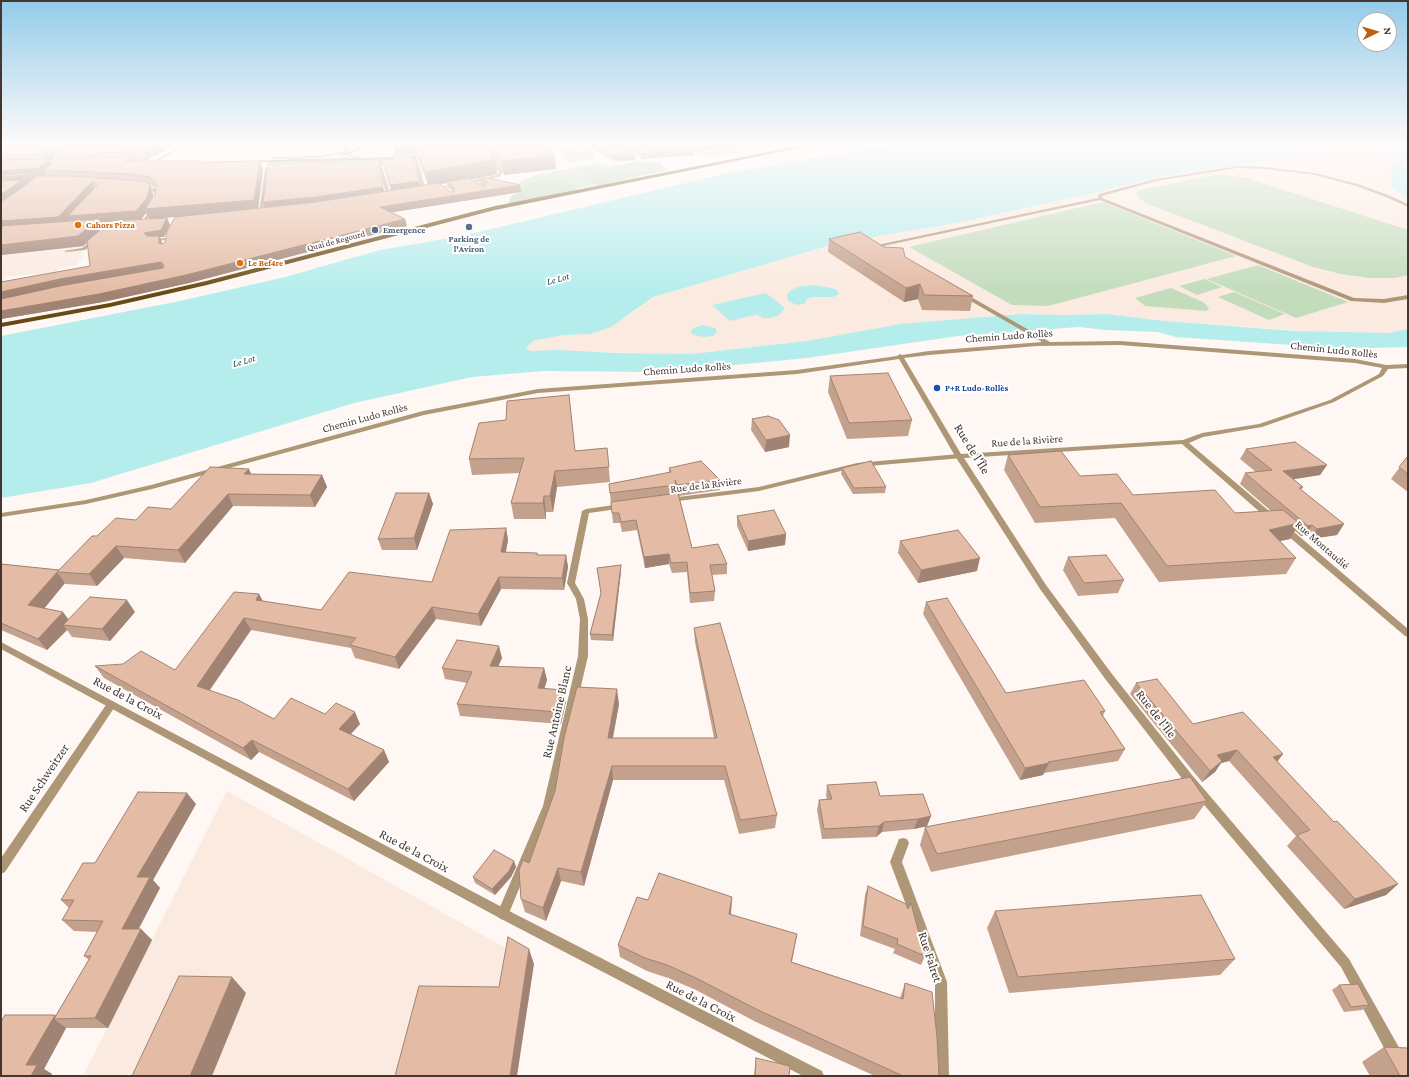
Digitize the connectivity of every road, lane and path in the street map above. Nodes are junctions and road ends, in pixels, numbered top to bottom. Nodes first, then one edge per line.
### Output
1 (156, 193) edge
2 (264, 193) edge
3 (569, 193) edge
4 (1106, 193) edge
5 (1379, 193) edge
6 (396, 194) edge
7 (389, 196) joint
8 (382, 197) edge
9 (1100, 199) junction
10 (1408, 206) edge
11 (269, 211) edge
12 (254, 212) edge
13 (261, 212) junction
14 (149, 223) edge
15 (135, 224) edge
16 (142, 224) junction
17 (99, 238) edge
18 (167, 239) edge
19 (150, 240) edge
20 (66, 251) edge
21 (892, 252) edge
22 (961, 293) edge
23 (1408, 297) edge
24 (1, 325) edge
25 (1049, 344) junction
26 (900, 356) junction
27 (1386, 366) junction
28 (1408, 366) edge
29 (1184, 442) junction
30 (959, 456) junction
31 (665, 501) edge
32 (626, 505) edge
33 (1, 515) edge
34 (1408, 634) edge
35 (1, 645) edge
36 (111, 705) junction
37 (903, 843) dead end
38 (1, 868) edge
39 (503, 914) junction
40 (1400, 1063) edge
41 (817, 1076) edge
42 (942, 1076) edge

1 - 16 street
2 - 13 street
3 - 24 main road, Quai de Regourd
4 - 9 street
5 - 10 street
6 - 7 street
7 - 8 street
9 - 21 street
9 - 23 street
11 - 13 street
12 - 13 street
14 - 16 street
15 - 16 street
17 - 20 street
18 - 19 street
22 - 25 street
25 - 26 street, Chemin Ludo Rollès
25 - 27 street, Chemin Ludo Rollès
26 - 30 street, Rue de l'Île
26 - 33 street, Chemin Ludo Rollès
27 - 28 street
27 - 29 street, Rue de la Rivière
29 - 30 street, Rue de la Rivière
29 - 34 street, Rue Montaudié
30 - 31 street, Rue de la Rivière
30 - 40 street, Rue de l'Île
32 - 39 street, Rue Antoine Blanc
35 - 36 street, Rue de la Croix
36 - 38 street, Rue Schweitzer
36 - 39 street, Rue de la Croix
37 - 42 street, Rue Falret
39 - 41 street, Rue de la Croix

